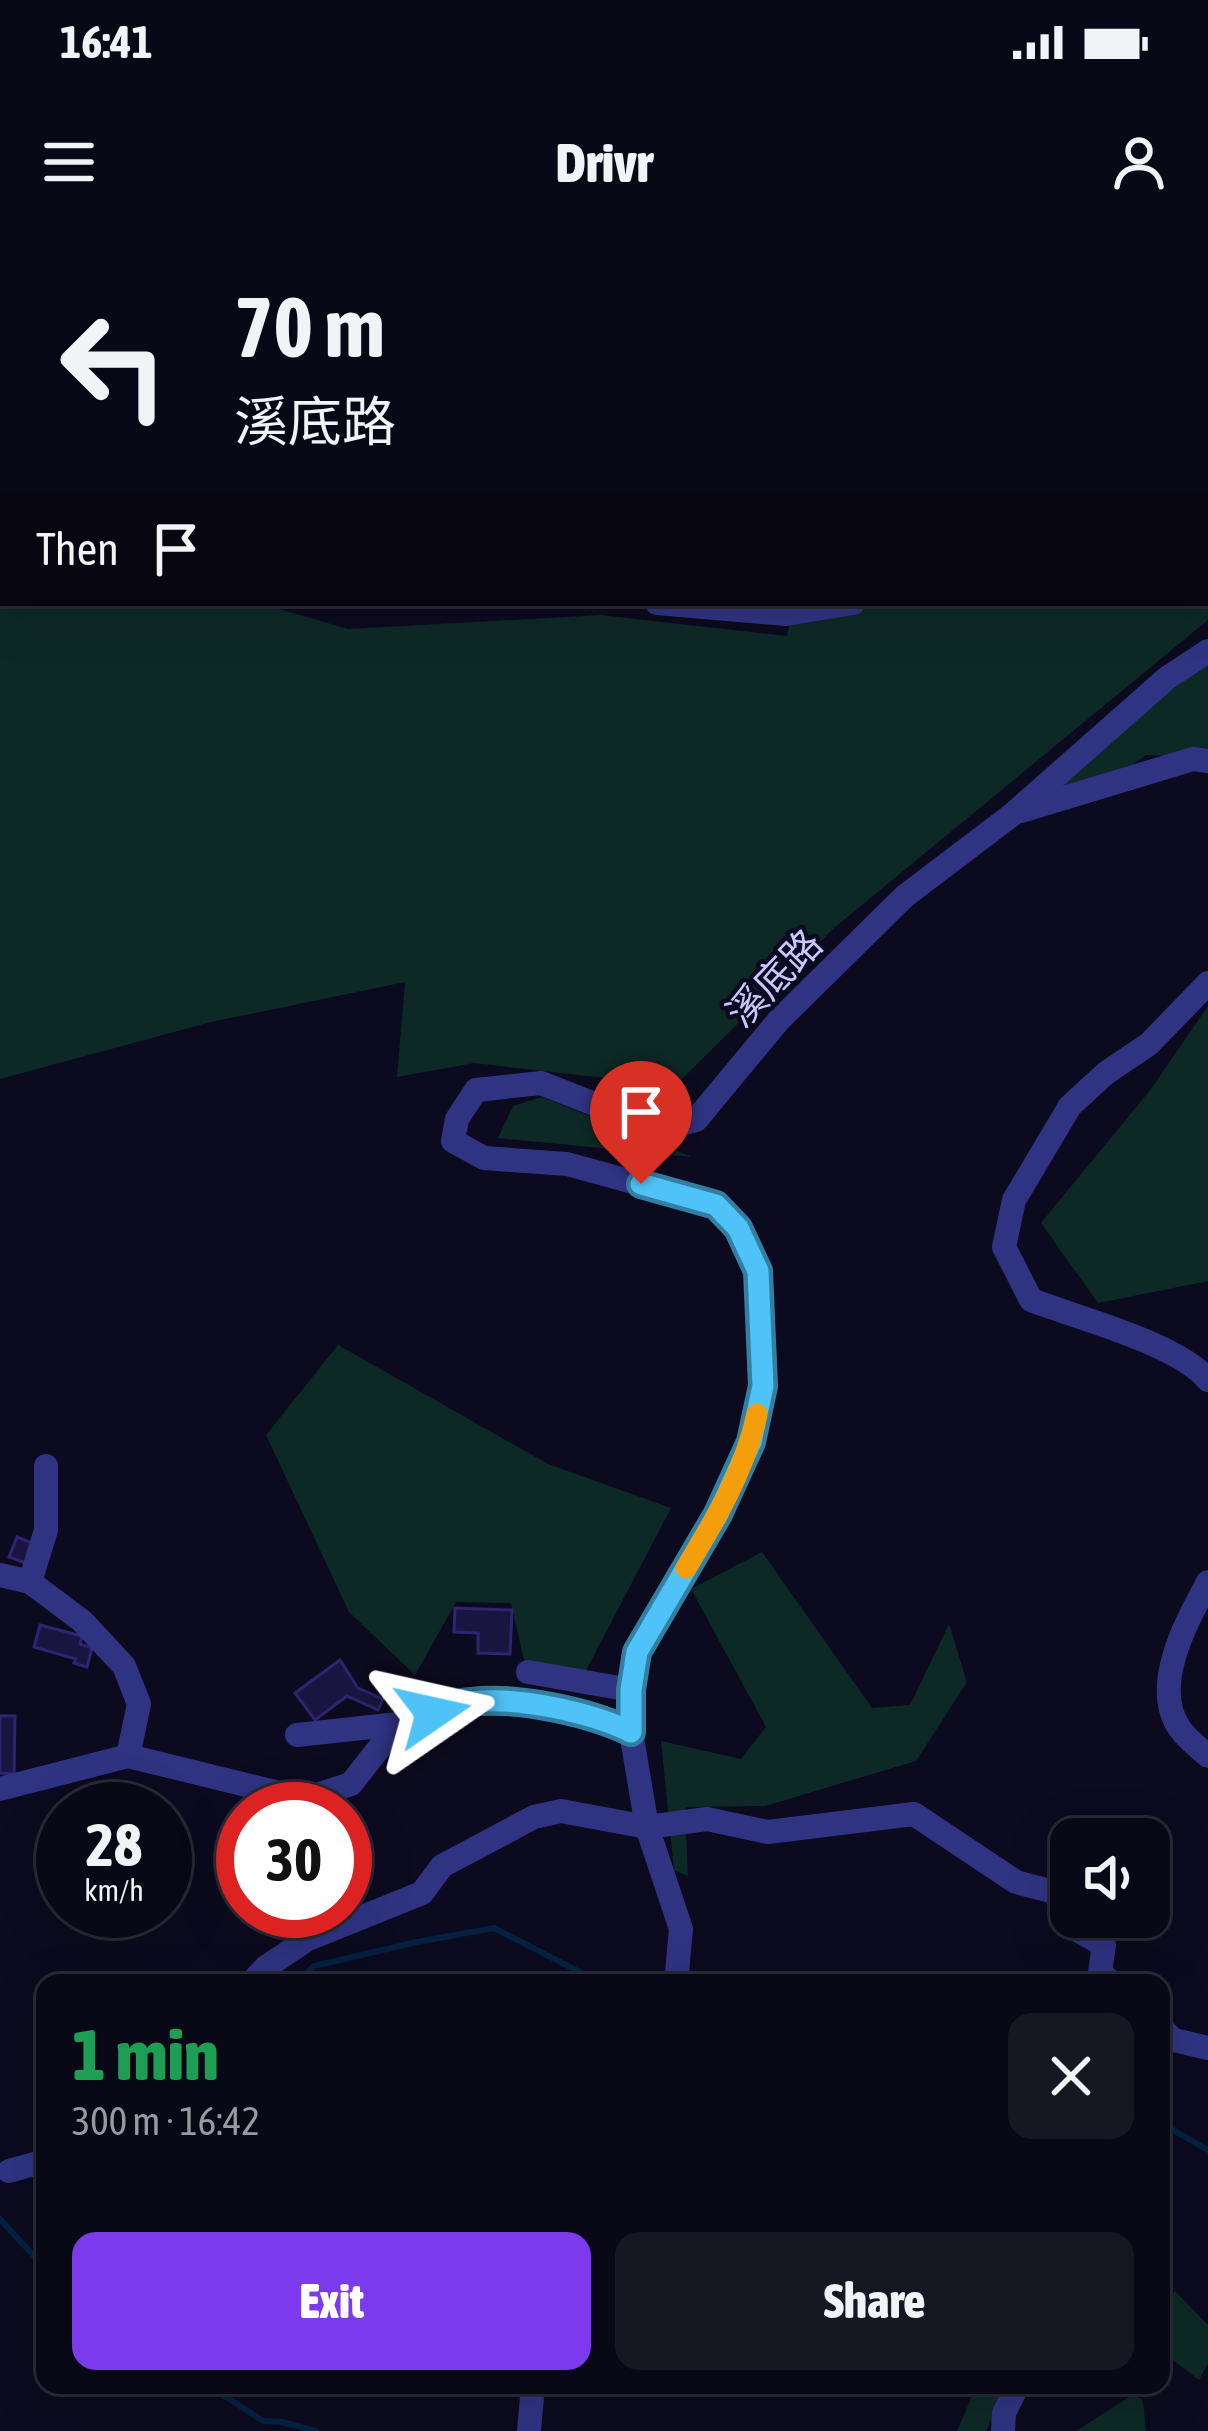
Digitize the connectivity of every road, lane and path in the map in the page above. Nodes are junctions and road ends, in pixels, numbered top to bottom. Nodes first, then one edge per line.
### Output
1 (692, 606) edge
2 (835, 606) edge
3 (1208, 651) edge
4 (1208, 761) edge
5 (1013, 814) junction
6 (1208, 982) edge
7 (1208, 1380) edge
8 (46, 1466) dead end
9 (0, 1575) edge
10 (30, 1582) junction
11 (1208, 1582) edge
12 (528, 1672) dead end
13 (631, 1690) junction
14 (398, 1724) junction
15 (631, 1732) junction
16 (297, 1735) dead end
17 (128, 1756) junction
18 (1208, 1756) edge
19 (0, 1789) edge
20 (647, 1827) junction
21 (259, 1974) edge
22 (677, 1974) edge
23 (1102, 1974) edge
24 (1170, 2036) edge
25 (1208, 2048) edge
26 (36, 2164) edge
27 (9, 2171) dead end
28 (532, 2394) edge
29 (1014, 2394) edge
30 (529, 2431) edge
31 (1003, 2431) edge

1 - 2 street
3 - 5 street, 溪底路
4 - 5 street
5 - 13 street, 溪底路
6 - 7 street
8 - 10 street
9 - 10 street
10 - 17 street
11 - 18 street
12 - 13 street
13 - 15 street, 溪底路
14 - 15 street
14 - 16 street
14 - 17 street
15 - 20 street, 溪底路
17 - 19 street
20 - 21 street
20 - 22 street, 溪底路
20 - 23 street
24 - 25 street
26 - 27 street
28 - 30 street
29 - 31 street

